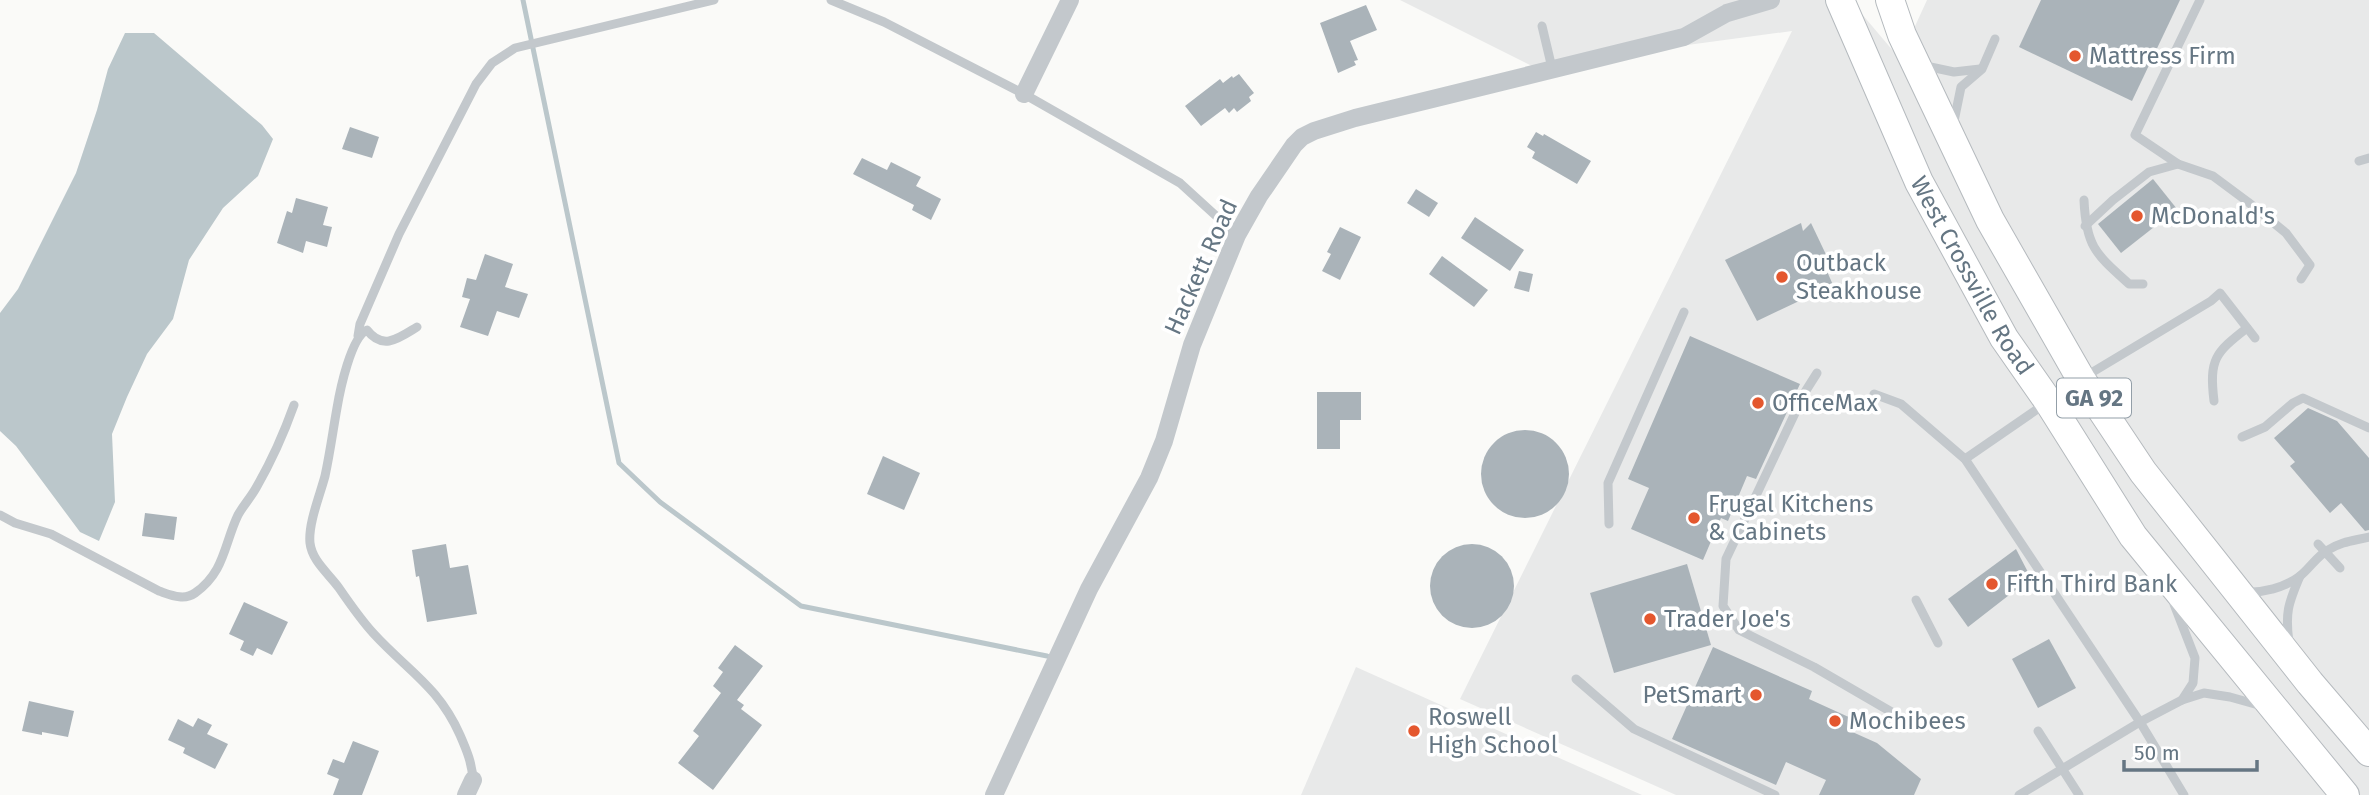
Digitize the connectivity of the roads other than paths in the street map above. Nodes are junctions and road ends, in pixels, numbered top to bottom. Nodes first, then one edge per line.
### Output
1 (714, 0) edge
2 (831, 0) edge
3 (1070, 0) edge
4 (1771, 0) edge
5 (1840, 0) edge
6 (1889, 0) edge
7 (2200, 0) edge
8 (1542, 26) dead end
9 (1995, 40) dead end
10 (1915, 64) junction
11 (1552, 68) junction
12 (1982, 69) junction
13 (1024, 94) junction
14 (1951, 138) junction
15 (2178, 164) junction
16 (2084, 200) dead end
17 (2085, 226) junction
18 (1237, 235) junction
19 (2301, 279) dead end
20 (2144, 284) dead end
21 (1685, 312) dead end
22 (416, 327) dead end
23 (2247, 328) junction
24 (2255, 338) dead end
25 (356, 342) junction
26 (1817, 373) dead end
27 (2081, 379) junction
28 (1874, 394) dead end
29 (2048, 401) junction
30 (2214, 401) dead end
31 (294, 405) dead end
32 (2369, 428) edge
33 (2242, 437) dead end
34 (1965, 459) junction
35 (0, 514) edge
36 (1609, 524) dead end
37 (2369, 537) edge
38 (2321, 548) junction
39 (2340, 568) dead end
40 (2163, 573) junction
41 (2300, 576) junction
42 (2238, 592) junction
43 (1916, 600) dead end
44 (1938, 643) dead end
45 (2291, 658) junction
46 (1576, 679) dead end
47 (2182, 700) junction
48 (2276, 710) junction
49 (1907, 721) dead end
50 (2140, 722) junction
51 (2038, 731) dead end
52 (2364, 740) edge
53 (2064, 768) junction
54 (470, 788) edge
55 (993, 795) edge
56 (1775, 795) edge
57 (2019, 795) edge
58 (2079, 795) edge
59 (2184, 795) edge
60 (2345, 795) edge

1 - 25 lane
2 - 13 lane
3 - 13 street
4 - 11 street, Hackett Road
5 - 29 main road, West Crossville Road / GA 92
6 - 10 main road, West Crossville Road / GA 92
7 - 15 lane
8 - 11 lane
9 - 12 lane
10 - 12 lane
10 - 14 main road, West Crossville Road / GA 92
11 - 18 street, Hackett Road
12 - 14 lane
13 - 18 lane
14 - 27 main road, West Crossville Road / GA 92
15 - 17 lane
15 - 19 lane
16 - 17 lane
17 - 20 lane
18 - 55 street, Hackett Road
21 - 36 lane
22 - 25 lane
23 - 24 lane
23 - 27 lane
23 - 30 lane
25 - 54 lane
26 - 49 lane
27 - 29 lane
27 - 42 main road, West Crossville Road / GA 92
28 - 34 lane
29 - 34 lane
29 - 40 main road, West Crossville Road / GA 92
31 - 35 lane
32 - 33 lane
34 - 50 lane
37 - 38 lane
38 - 39 lane
38 - 41 lane
40 - 47 lane
40 - 48 main road, West Crossville Road / GA 92
41 - 42 lane
41 - 45 lane
42 - 45 main road, West Crossville Road / GA 92
43 - 44 lane
45 - 52 main road, West Crossville Road / GA 92
46 - 56 lane
47 - 48 lane
47 - 50 lane
48 - 60 main road, West Crossville Road / GA 92
50 - 53 lane
50 - 59 lane
51 - 53 lane
53 - 57 lane
53 - 58 lane

